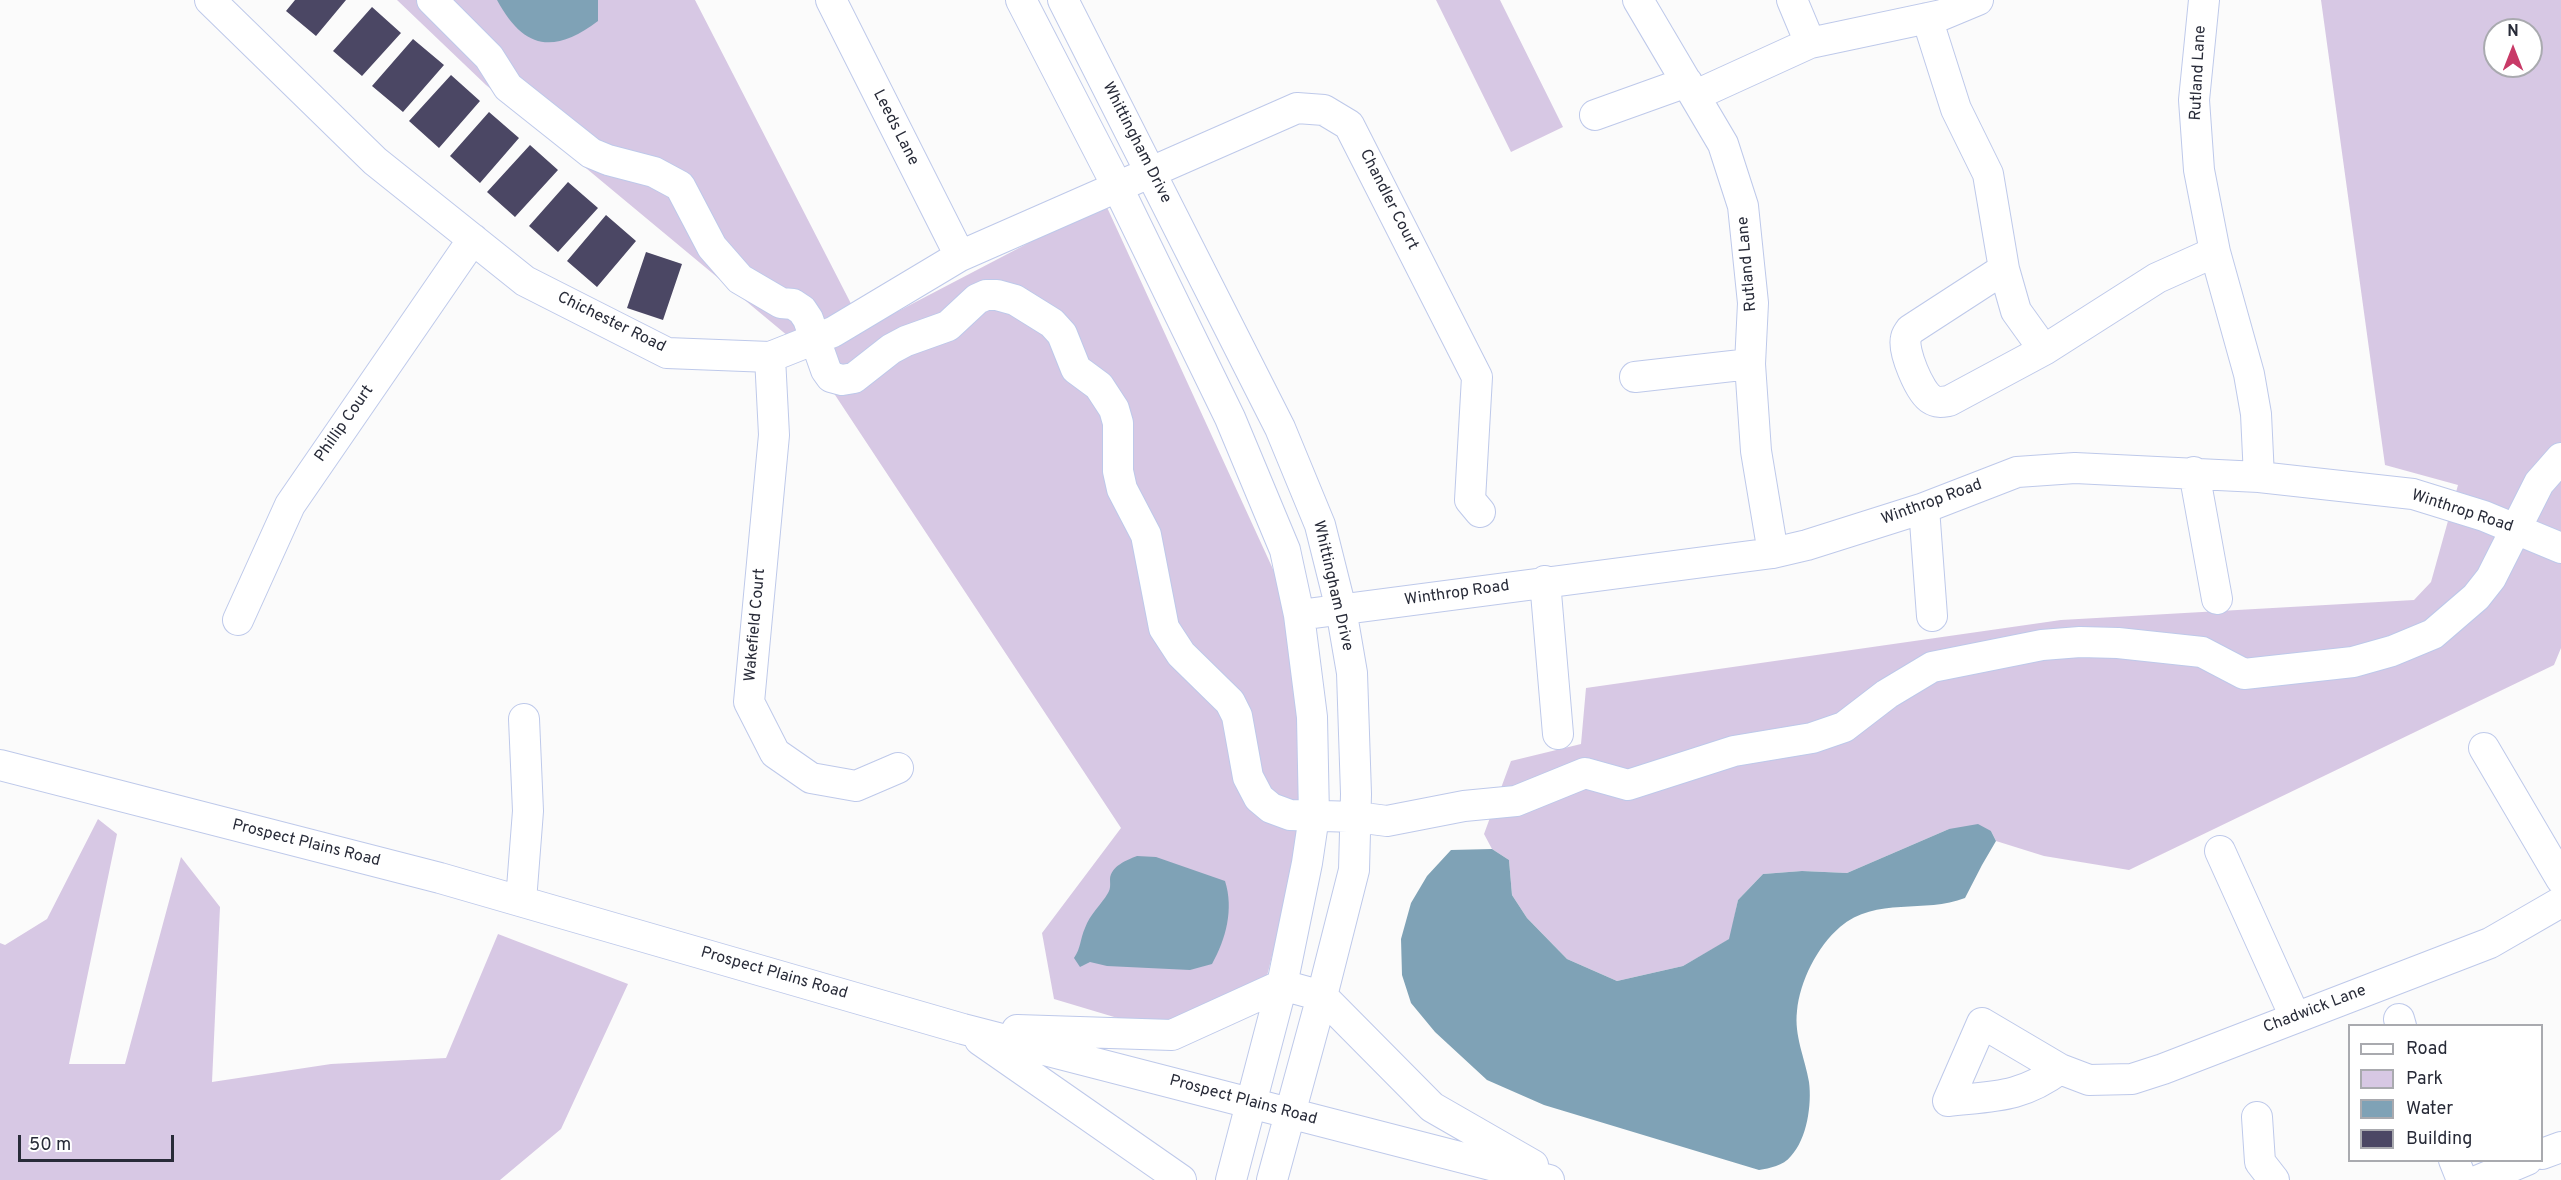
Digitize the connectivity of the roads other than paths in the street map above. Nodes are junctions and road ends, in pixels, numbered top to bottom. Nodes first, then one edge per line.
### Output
1 (210, 0) edge
2 (432, 0) edge
3 (831, 0) edge
4 (1022, 0) edge
5 (1063, 0) edge
6 (1638, 0) edge
7 (1792, 0) edge
8 (1978, 0) edge
9 (2204, 0) edge
10 (1926, 18) junction
11 (1810, 43) junction
12 (1691, 89) junction
13 (1595, 115) dead end
14 (1151, 173) junction
15 (1118, 188) junction
16 (473, 239) junction
17 (2215, 252) junction
18 (960, 256) junction
19 (2004, 269) junction
20 (815, 339) junction
21 (2044, 350) junction
22 (770, 357) junction
23 (1750, 364) junction
24 (1635, 377) dead end
25 (2561, 458) edge
26 (2194, 472) junction
27 (2259, 477) junction
28 (1924, 508) junction
29 (1480, 512) dead end
30 (2514, 529) junction
31 (2561, 548) edge
32 (1773, 553) junction
33 (1545, 581) junction
34 (2217, 599) dead end
35 (1341, 609) junction
36 (1299, 615) junction
37 (1932, 616) dead end
38 (238, 620) dead end
39 (524, 719) dead end
40 (1558, 734) dead end
41 (2484, 748) dead end
42 (0, 765) edge
43 (898, 768) dead end
44 (1314, 816) junction
45 (1356, 817) junction
46 (2220, 851) dead end
47 (2561, 879) edge
48 (521, 901) junction
49 (2561, 902) edge
50 (1282, 985) junction
51 (1322, 996) junction
52 (2295, 1017) junction
53 (963, 1029) junction
54 (2060, 1069) dead end
55 (1252, 1103) junction
56 (1291, 1114) junction
57 (2257, 1117) dead end
58 (2561, 1146) edge
59 (2543, 1154) edge
60 (2454, 1162) edge
61 (2524, 1162) edge
62 (1181, 1180) edge
63 (1231, 1180) edge
64 (1272, 1180) edge
65 (1549, 1180) edge
66 (1558, 1180) edge
67 (2274, 1180) edge
68 (2462, 1180) edge
69 (2479, 1180) edge

1 - 16 street, Chichester Road
2 - 20 street
3 - 18 street, Leeds Lane
4 - 15 street
5 - 14 street, Whittingham Drive
6 - 12 street, Rutland Lane
7 - 11 street
8 - 10 street
9 - 17 street, Rutland Lane
10 - 11 street
10 - 19 street
11 - 12 street
12 - 13 street
12 - 23 street, Rutland Lane
14 - 15 street, Chandler Court
14 - 29 street, Chandler Court
14 - 35 street, Whittingham Drive
15 - 18 street, Chichester Road
15 - 36 street
16 - 22 street, Chichester Road
16 - 38 street, Phillip Court
17 - 21 street
17 - 27 street, Rutland Lane
18 - 20 street, Chichester Road
19 - 21 street
19 - 21 street
20 - 22 street, Chichester Road
20 - 44 street
22 - 43 street, Wakefield Court
23 - 24 street
23 - 32 street, Rutland Lane
25 - 30 street
26 - 27 street, Winthrop Road
26 - 28 street, Winthrop Road
26 - 34 street
27 - 30 street, Winthrop Road
28 - 32 street, Winthrop Road
28 - 37 street
30 - 31 street, Winthrop Road
30 - 45 street
32 - 33 street, Winthrop Road
33 - 35 street, Winthrop Road
33 - 40 street
35 - 36 street, Winthrop Road
35 - 45 street, Whittingham Drive
36 - 44 street
39 - 48 street
41 - 47 street
42 - 48 street, Prospect Plains Road
44 - 45 street
44 - 50 street
45 - 51 street, Whittingham Drive
46 - 52 street
48 - 53 street, Prospect Plains Road
49 - 52 street, Chadwick Lane
50 - 51 street
50 - 53 street
50 - 55 street
51 - 56 street, Whittingham Drive
51 - 66 street
52 - 54 street, Chadwick Lane
53 - 55 street, Prospect Plains Road
53 - 62 street
55 - 56 street, Prospect Plains Road
55 - 63 street
56 - 64 street, Whittingham Drive
56 - 65 street, Prospect Plains Road
57 - 67 street
58 - 59 street
60 - 68 street
61 - 69 street

